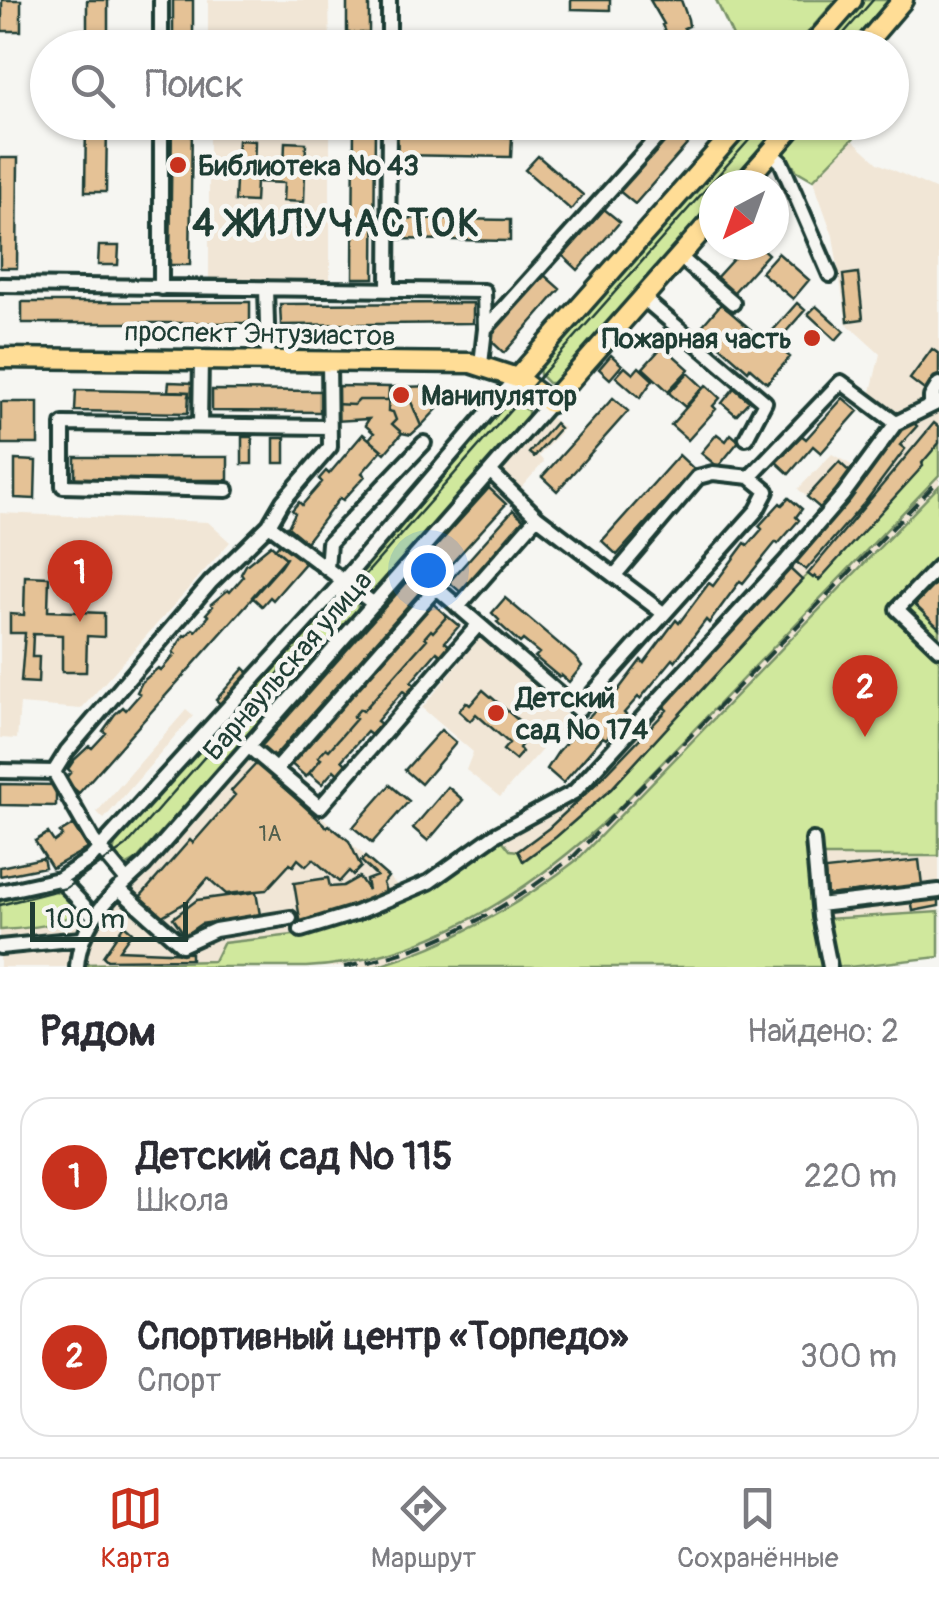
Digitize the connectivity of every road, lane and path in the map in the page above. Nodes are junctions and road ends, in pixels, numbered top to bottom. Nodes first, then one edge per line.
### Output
1 (161, 0) edge
2 (390, 0) edge
3 (852, 0) edge
4 (903, 0) edge
5 (161, 30) edge
6 (389, 30) edge
7 (826, 30) edge
8 (877, 30) edge
9 (161, 140) edge
10 (389, 140) edge
11 (654, 140) edge
12 (728, 140) edge
13 (782, 140) edge
14 (771, 153) junction
15 (756, 170) edge
16 (699, 235) edge
17 (680, 256) junction
18 (830, 275) dead end
19 (0, 286) edge
20 (161, 288) junction
21 (266, 288) junction
22 (388, 288) junction
23 (643, 298) junction
24 (733, 303) dead end
25 (485, 329) junction
26 (0, 358) edge
27 (201, 360) junction
28 (268, 360) junction
29 (329, 360) junction
30 (481, 364) junction
31 (517, 378) junction
32 (939, 384) edge
33 (550, 403) junction
34 (935, 403) edge
35 (896, 423) junction
36 (200, 424) junction
37 (329, 428) junction
38 (746, 438) dead end
39 (424, 443) dead end
40 (490, 472) junction
41 (750, 476) junction
42 (227, 490) dead end
43 (537, 517) junction
44 (269, 525) junction
45 (409, 564) junction
46 (939, 566) edge
47 (327, 568) junction
48 (615, 576) junction
49 (344, 580) junction
50 (436, 588) junction
51 (374, 604) junction
52 (458, 608) junction
53 (664, 613) junction
54 (478, 626) junction
55 (939, 649) edge
56 (249, 747) junction
57 (276, 769) junction
58 (0, 771) edge
59 (54, 772) junction
60 (813, 840) dead end
61 (100, 848) junction
62 (59, 879) junction
63 (123, 885) junction
64 (939, 891) edge
65 (0, 892) edge
66 (819, 904) junction
67 (94, 916) junction
68 (290, 918) dead end
69 (302, 930) dead end
70 (81, 939) junction
71 (0, 946) edge
72 (77, 967) edge
73 (830, 967) edge

1 - 5 street
2 - 6 street
3 - 7 main road
4 - 8 main road
9 - 20 street
10 - 22 street
11 - 25 street
12 - 31 main road
13 - 14 main road
14 - 15 main road
14 - 18 street
16 - 17 main road
17 - 23 main road
17 - 24 street
19 - 20 street
20 - 21 street
21 - 22 street
21 - 28 street
22 - 25 street
23 - 33 main road
23 - 38 street
25 - 30 street
26 - 27 main road, проспект Энтузиастов
27 - 28 main road, проспект Энтузиастов
27 - 36 street
28 - 29 main road, проспект Энтузиастов
29 - 30 main road, проспект Энтузиастов
29 - 37 street
30 - 31 main road, проспект Энтузиастов
31 - 33 main road, проспект Энтузиастов
31 - 49 street, Барнаульская улица
32 - 34 street
33 - 40 street, Барнаульская улица
34 - 35 street
35 - 41 street
35 - 69 street
36 - 37 street
36 - 42 street
37 - 44 street
39 - 47 street
40 - 43 street
40 - 45 street, Барнаульская улица
41 - 48 street
41 - 53 street
43 - 48 street
43 - 52 street
44 - 47 street
44 - 59 street
45 - 50 street
45 - 51 street, Барнаульская улица
46 - 55 street
47 - 49 street
48 - 53 street
49 - 51 street
49 - 61 street, Барнаульская улица
50 - 52 street
50 - 57 street
51 - 56 street, Барнаульская улица
52 - 54 street
53 - 54 street
54 - 57 street
56 - 57 street
56 - 63 street, Барнаульская улица
58 - 59 street
59 - 61 street
60 - 66 street
61 - 62 street, Барнаульская улица
61 - 63 street
62 - 65 street, Барнаульская улица
62 - 67 street
63 - 67 street, Барнаульская улица
63 - 68 street
64 - 66 street
66 - 73 street
67 - 70 street, Барнаульская улица
70 - 71 street
70 - 72 street, Барнаульская улица

